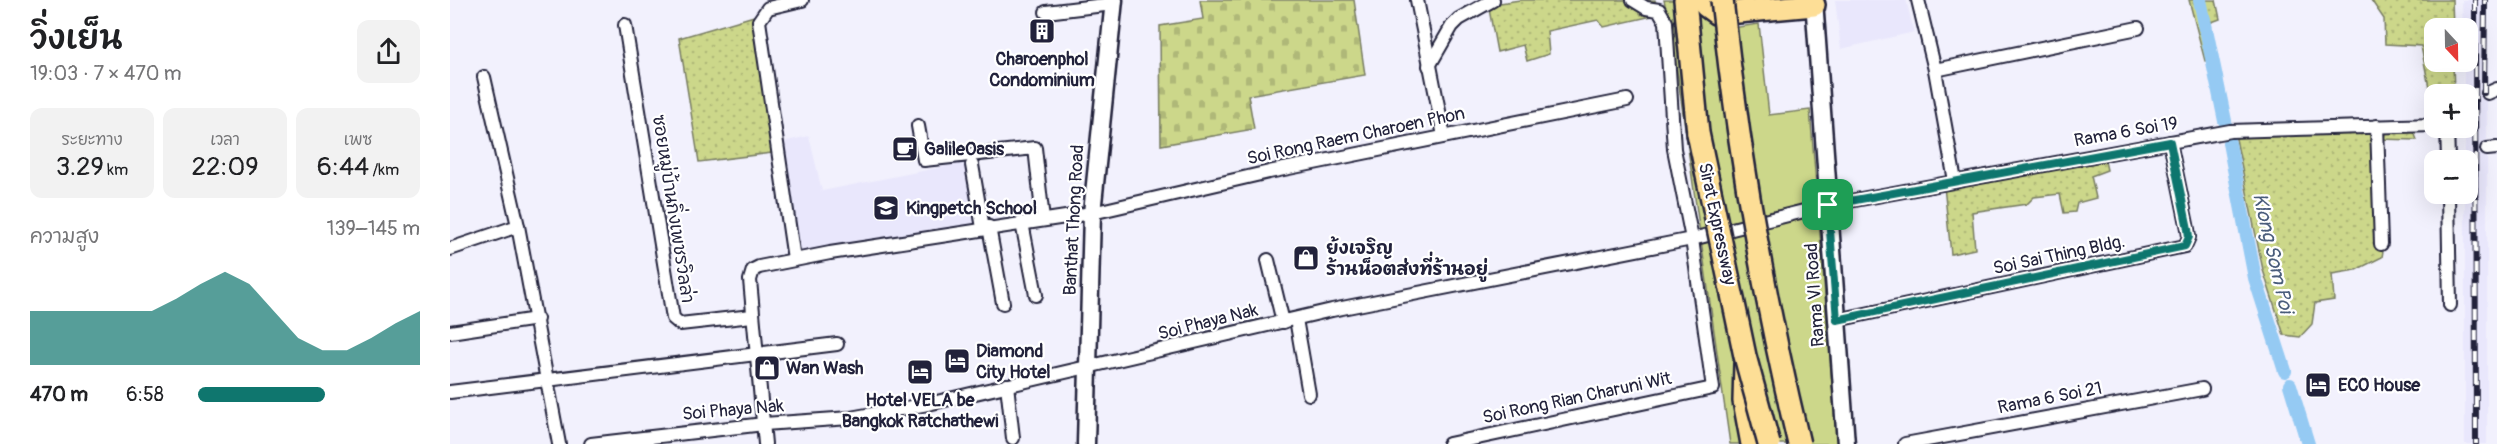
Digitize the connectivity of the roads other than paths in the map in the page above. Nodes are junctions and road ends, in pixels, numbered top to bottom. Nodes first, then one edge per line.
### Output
1 (801, 0) edge
2 (1417, 0) edge
3 (1493, 0) edge
4 (1633, 0) edge
5 (1685, 0) edge
6 (1703, 0) edge
7 (1722, 0) edge
8 (1918, 0) edge
9 (1114, 2) edge
10 (1814, 3) edge
11 (1046, 12) dead end
12 (625, 25) dead end
13 (2138, 28) dead end
14 (1429, 66) junction
15 (1935, 70) junction
16 (484, 77) dead end
17 (1628, 100) dead end
18 (2424, 125) edge
19 (918, 126) dead end
20 (2377, 126) junction
21 (1444, 136) junction
22 (2170, 142) junction
23 (972, 165) dead end
24 (1955, 181) junction
25 (2448, 204) edge
26 (1828, 205) junction
27 (1092, 213) junction
28 (1043, 220) junction
29 (1022, 223) junction
30 (518, 226) junction
31 (986, 228) junction
32 (1692, 239) junction
33 (2381, 244) dead end
34 (450, 249) edge
35 (794, 259) junction
36 (1268, 260) dead end
37 (1036, 295) dead end
38 (1003, 303) dead end
39 (2450, 305) dead end
40 (752, 316) junction
41 (537, 319) junction
42 (1296, 319) junction
43 (1837, 320) junction
44 (1283, 322) junction
45 (450, 332) edge
46 (837, 344) dead end
47 (755, 352) junction
48 (1745, 356) junction
49 (1087, 367) junction
50 (548, 382) junction
51 (1006, 385) junction
52 (2202, 389) dead end
53 (450, 392) edge
54 (1309, 394) dead end
55 (764, 424) junction
56 (1013, 438) dead end
57 (559, 444) edge
58 (591, 444) edge
59 (765, 444) edge
60 (1086, 444) edge
61 (1449, 444) edge
62 (1752, 444) edge
63 (1769, 444) edge
64 (1799, 444) edge
65 (1846, 444) edge
66 (1905, 444) edge

1 - 35 street
2 - 14 street
3 - 14 street
4 - 32 street
5 - 48 highway, Sirat Expressway, bridge
6 - 10 highway
7 - 64 highway, Sirat Expressway, bridge
8 - 15 street
9 - 11 street
9 - 27 main road, Banthat Thong Road
10 - 26 main road, Rama VI Road
12 - 40 street, ซอยหมู่บ้านกิ่งเพชรวิลล่า
13 - 15 street
14 - 21 street
15 - 24 street
16 - 30 street
17 - 21 street, Soi Rong Raem Charoen Phon
18 - 20 street, Rama 6 Soi 19
19 - 28 street
20 - 22 street, Rama 6 Soi 19
20 - 33 street
21 - 27 street, Soi Rong Raem Charoen Phon
22 - 24 street, Rama 6 Soi 19
22 - 43 street, Soi Sai Thing Bldg.
23 - 31 street
24 - 26 street, Rama 6 Soi 19
25 - 39 street
26 - 32 street, Soi Phaya Nak
26 - 43 main road, Rama VI Road
27 - 28 street, Soi Rong Raem Charoen Phon
27 - 49 main road, Banthat Thong Road
28 - 29 street, Soi Rong Raem Charoen Phon
29 - 31 street, Soi Rong Raem Charoen Phon
29 - 37 street
30 - 34 street
30 - 41 street
31 - 35 street, Soi Rong Raem Charoen Phon
31 - 38 street
32 - 42 street, Soi Phaya Nak
32 - 61 street, Soi Rong Rian Charuni Wit
35 - 40 street, Soi Rong Raem Charoen Phon
36 - 44 street
40 - 47 street
41 - 45 street
41 - 50 street
42 - 44 street, Soi Phaya Nak
42 - 54 street
43 - 65 main road, Rama VI Road
44 - 49 street, Soi Phaya Nak
46 - 47 street
47 - 50 street
47 - 55 street
48 - 62 highway, bridge
48 - 63 highway, Sirat Expressway, bridge
49 - 51 street, Soi Phaya Nak
49 - 60 main road, Banthat Thong Road
50 - 53 street
50 - 57 street
51 - 55 street, Soi Phaya Nak
51 - 56 street
52 - 66 street, Rama 6 Soi 21
55 - 58 street, Soi Phaya Nak
55 - 59 street

